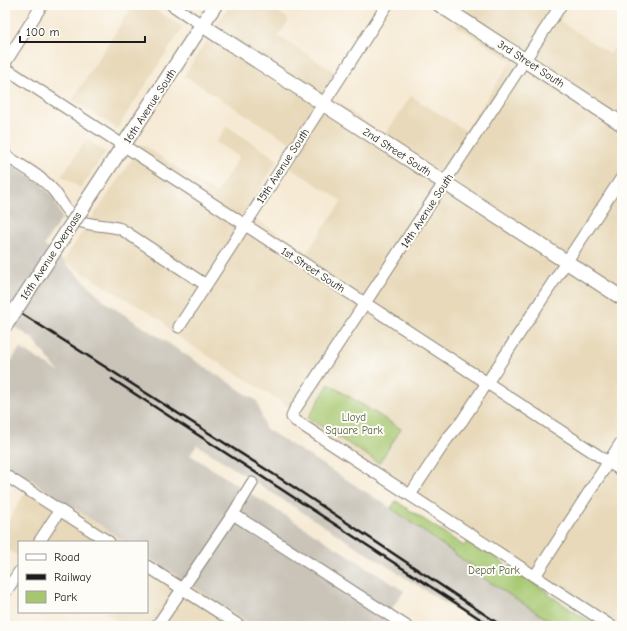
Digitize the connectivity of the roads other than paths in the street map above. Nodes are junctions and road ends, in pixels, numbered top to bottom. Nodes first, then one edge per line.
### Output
1 (42, 5) edge
2 (172, 5) edge
3 (215, 5) edge
4 (387, 5) edge
5 (440, 5) edge
6 (561, 5) edge
7 (202, 25) junction
8 (525, 61) junction
9 (5, 63) edge
10 (5, 68) edge
11 (324, 104) junction
12 (622, 124) edge
13 (124, 147) junction
14 (5, 155) edge
15 (622, 177) edge
16 (445, 183) junction
17 (83, 207) joint
18 (245, 226) junction
19 (567, 262) junction
20 (206, 285) junction
21 (622, 298) edge
22 (366, 304) junction
23 (5, 326) edge
24 (179, 327) dead end
25 (487, 383) junction
26 (622, 441) edge
27 (608, 462) junction
28 (622, 471) edge
29 (5, 475) edge
30 (252, 483) dead end
31 (410, 495) junction
32 (60, 510) junction
33 (233, 514) junction
34 (40, 541) edge
35 (107, 541) edge
36 (148, 567) edge
37 (18, 574) edge
38 (535, 576) junction
39 (182, 589) junction
40 (5, 593) edge
41 (157, 626) edge
42 (240, 626) edge
43 (406, 626) edge
44 (611, 626) edge

1 - 9 street
2 - 7 street, 2nd Street South
3 - 7 main road, 16th Avenue South
4 - 11 street, 15th Avenue South
5 - 8 main road, 3rd Street South
6 - 8 street, 14th Avenue South
7 - 11 main road, 2nd Street South
7 - 13 main road, 16th Avenue South
8 - 12 main road, 3rd Street South
8 - 16 street, 14th Avenue South
10 - 13 street, 1st Street South
11 - 16 main road, 2nd Street South
11 - 18 street, 15th Avenue South
13 - 17 main road, 16th Avenue South
13 - 18 street, 1st Street South
14 - 20 street
15 - 19 street
16 - 19 main road, 2nd Street South
16 - 22 street, 14th Avenue South
17 - 23 main road, 16th Avenue Overpass, bridge
18 - 20 street, 15th Avenue South
18 - 22 street, 1st Street South
19 - 21 main road, 2nd Street South
19 - 25 street
20 - 24 street, 15th Avenue South
22 - 25 street, 1st Street South
22 - 31 street, 14th Avenue South
25 - 27 street, 1st Street South
25 - 31 street
26 - 27 street
27 - 28 street, 1st Street South
27 - 38 street
29 - 32 street
30 - 33 street
31 - 38 street
32 - 34 street
32 - 35 street
33 - 39 street
33 - 43 street
36 - 39 street
37 - 40 street
38 - 44 street
39 - 41 street
39 - 42 street

